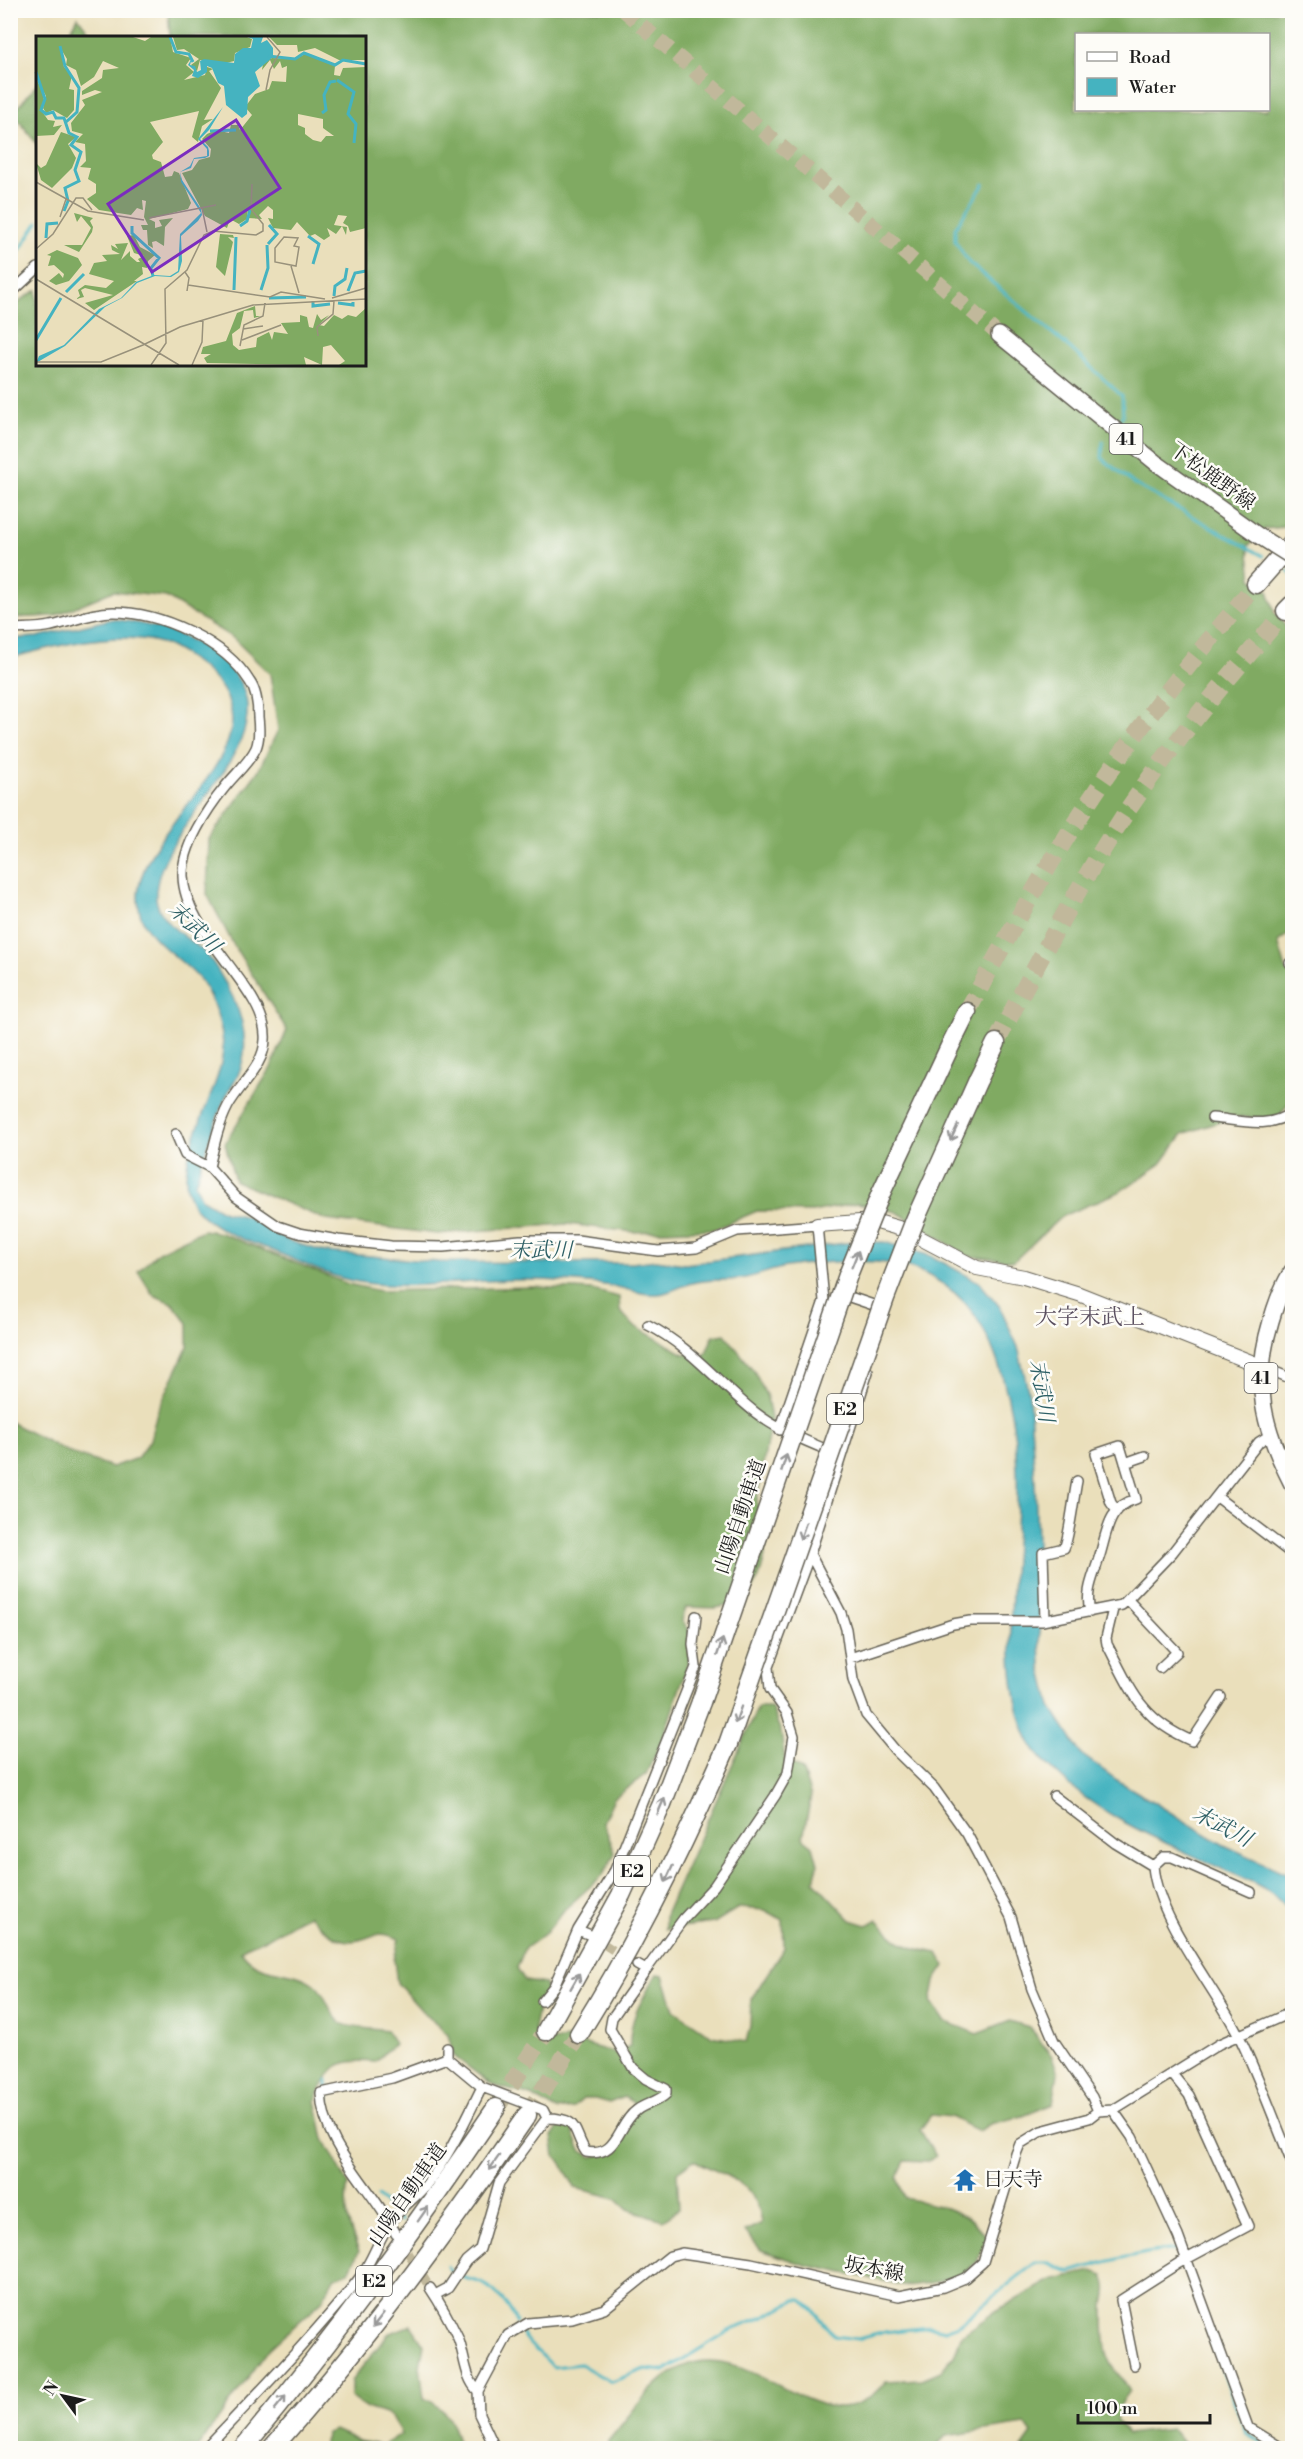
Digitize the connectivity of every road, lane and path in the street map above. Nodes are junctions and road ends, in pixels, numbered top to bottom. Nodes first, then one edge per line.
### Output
1 (36, 270) edge
2 (10, 294) edge
3 (999, 335) tunnel mouth
4 (1293, 543) edge
5 (1293, 558) edge
6 (1256, 584) tunnel mouth
7 (10, 629) edge
8 (968, 1012) tunnel mouth
9 (996, 1043) tunnel mouth
10 (1293, 1112) edge
11 (1212, 1118) dead end
12 (176, 1134) dead end
13 (207, 1166) junction
14 (817, 1225) junction
15 (1293, 1271) edge
16 (824, 1296) junction
17 (648, 1325) dead end
18 (1261, 1366) junction
19 (1293, 1379) edge
20 (780, 1430) junction
21 (1270, 1435) junction
22 (842, 1456) junction
23 (1145, 1456) dead end
24 (1125, 1463) junction
25 (1077, 1481) dead end
26 (1293, 1484) edge
27 (1217, 1497) junction
28 (1117, 1511) junction
29 (810, 1554) junction
30 (1293, 1554) edge
31 (1129, 1600) junction
32 (1113, 1609) junction
33 (1090, 1612) junction
34 (696, 1616) dead end
35 (1044, 1621) junction
36 (849, 1658) junction
37 (1160, 1668) dead end
38 (1221, 1697) dead end
39 (1054, 1796) dead end
40 (1153, 1866) junction
41 (1251, 1893) dead end
42 (578, 1930) junction
43 (588, 1934) tunnel mouth
44 (542, 2001) dead end
45 (1293, 2012) edge
46 (546, 2031) tunnel mouth
47 (579, 2034) tunnel mouth
48 (1238, 2035) junction
49 (1172, 2074) junction
50 (483, 2086) junction
51 (496, 2108) tunnel mouth
52 (1113, 2110) junction
53 (1098, 2111) junction
54 (527, 2115) tunnel mouth
55 (547, 2118) junction
56 (1293, 2163) edge
57 (394, 2218) junction
58 (396, 2234) tunnel mouth
59 (1184, 2262) junction
60 (1134, 2365) dead end
61 (478, 2391) junction
62 (206, 2448) edge
63 (243, 2448) edge
64 (272, 2448) edge
65 (495, 2448) edge
66 (1282, 2448) edge

1 - 2 street
3 - 5 main road, 下松鹿野線 / 41, bridge
4 - 6 highway
7 - 13 street
46 -> 8 highway, 山陽自動車道 / E2, bridge
9 -> 47 highway, E2, bridge
10 - 11 street
12 - 13 street
13 - 14 street
14 - 16 street
14 - 18 street
15 - 18 main road, 41
16 - 20 street
16 - 22 street
17 - 20 street
18 - 19 street
18 - 21 main road, 41
20 - 22 street
21 - 26 main road, 41
21 - 27 street
22 - 29 street
23 - 24 street
24 - 28 street
24 - 28 street
25 - 35 street
27 - 30 street
27 - 31 street
28 - 33 street
29 - 36 street
29 - 55 street
31 - 32 street
31 - 37 street
32 - 33 street
32 - 38 street
33 - 35 street
34 - 42 street
35 - 36 street
36 - 53 street
39 - 40 street
40 - 41 street
40 - 48 street
42 - 43 street
42 - 44 street
45 - 48 street, 坂本線
48 - 49 street, 坂本線
48 - 56 street
49 - 52 street, 坂本線
49 - 59 street
50 - 55 street
50 - 57 street
50 - 57 street
63 -> 51 highway, 山陽自動車道 / E2
52 - 53 street, 坂本線
52 - 59 street
53 - 61 street, 坂本線
54 -> 64 highway, E2
55 - 61 street
57 - 58 street
57 - 62 street
59 - 60 street
59 - 66 street
61 - 65 street

